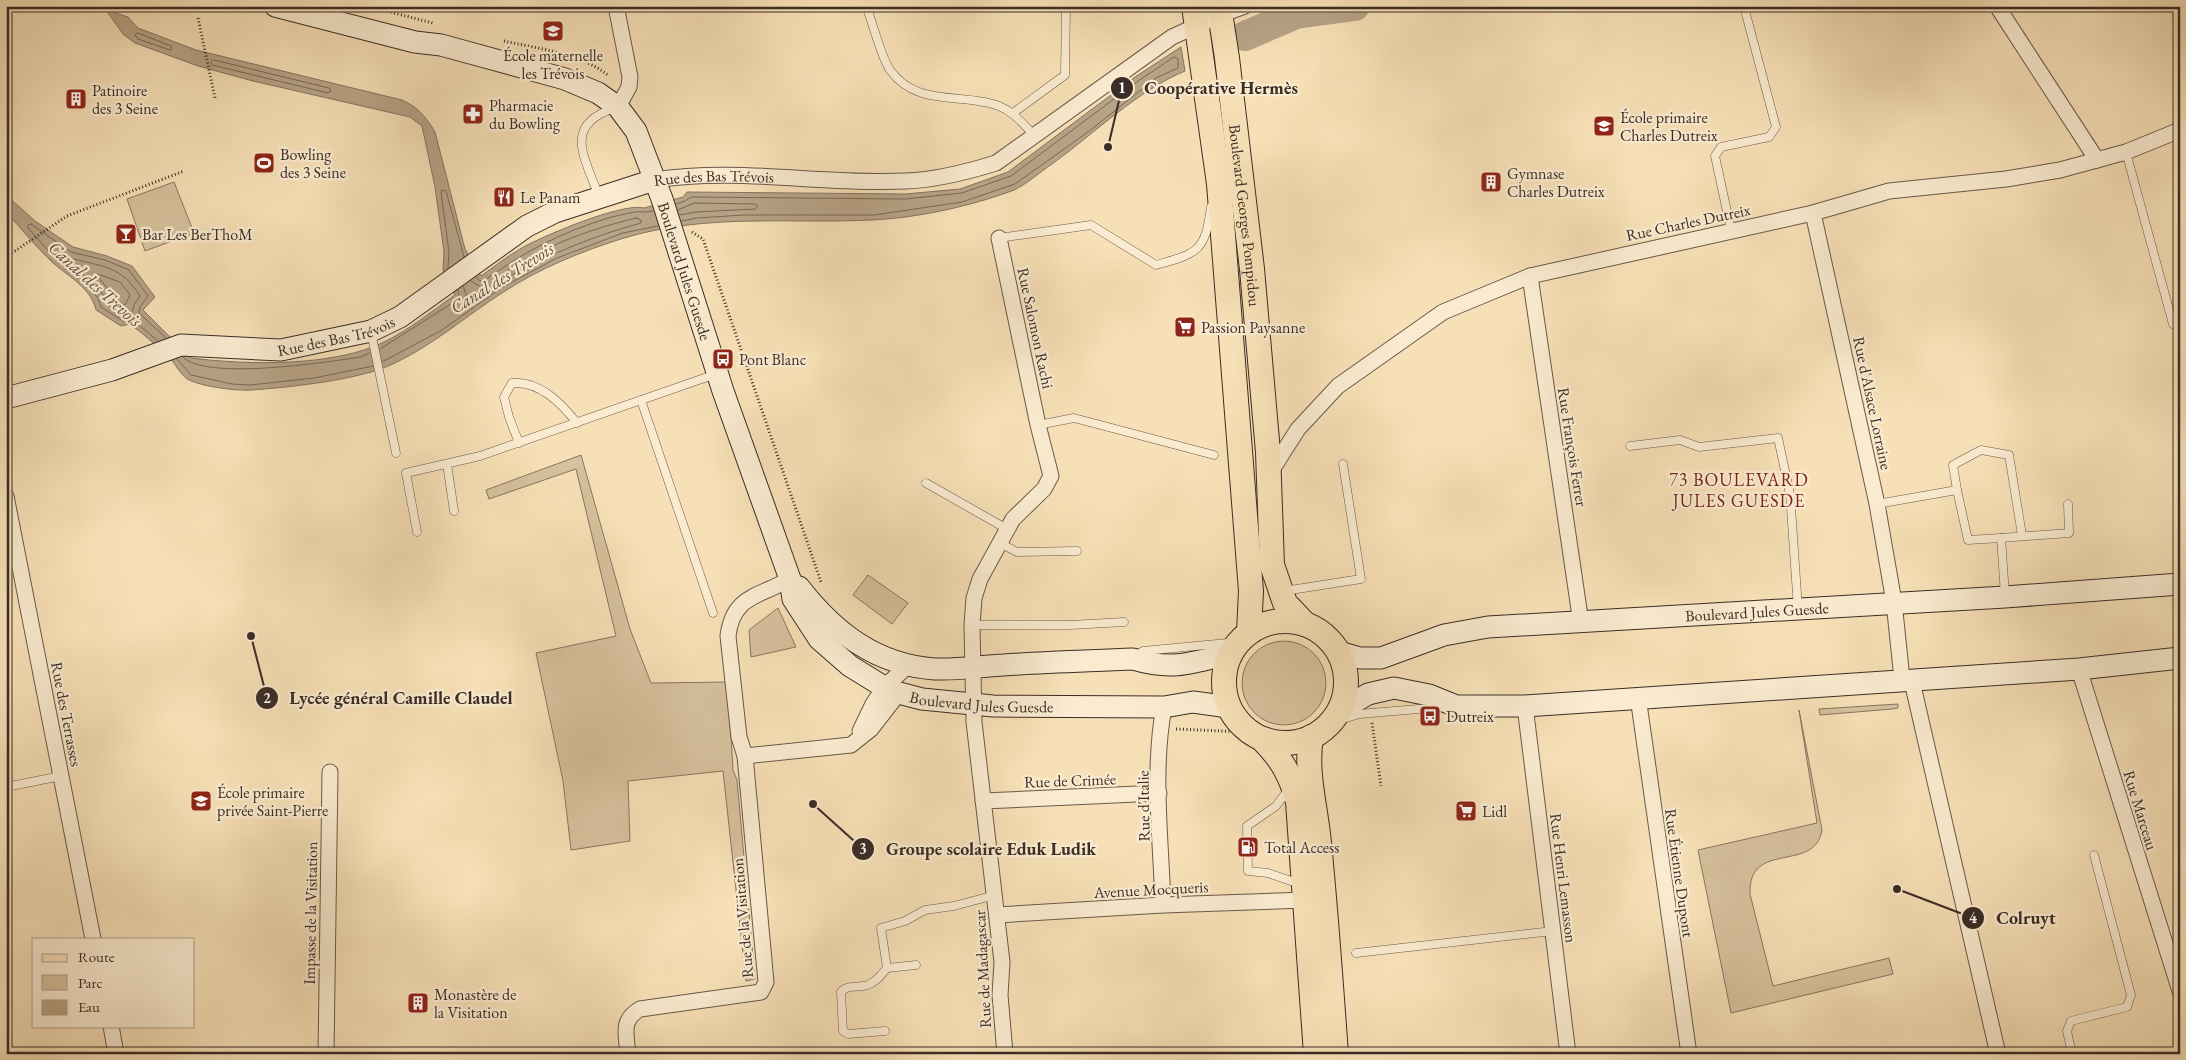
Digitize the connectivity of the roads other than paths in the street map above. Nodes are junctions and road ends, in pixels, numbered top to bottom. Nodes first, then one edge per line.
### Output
1 (275, 6) edge
2 (616, 6) edge
3 (866, 6) edge
4 (1066, 6) edge
5 (1997, 6) edge
6 (1249, 9) edge
7 (1219, 10) edge
8 (1746, 14) dead end
9 (1195, 16) edge
10 (618, 107) junction
11 (1012, 113) junction
12 (2180, 130) edge
13 (1034, 135) junction
14 (2126, 152) junction
15 (2097, 160) junction
16 (1219, 184) junction
17 (658, 189) junction
18 (599, 197) junction
19 (1814, 213) junction
20 (1732, 230) junction
21 (999, 238) joint
22 (1530, 276) junction
23 (2173, 324) dead end
24 (372, 339) junction
25 (718, 373) junction
26 (6, 398) edge
27 (641, 400) junction
28 (577, 423) junction
29 (1038, 425) junction
30 (519, 443) junction
31 (1630, 446) dead end
32 (396, 453) dead end
33 (1214, 455) dead end
34 (447, 464) junction
35 (1344, 464) dead end
36 (1269, 475) junction
37 (926, 483) dead end
38 (1958, 490) junction
39 (6, 496) edge
40 (1877, 504) junction
41 (2068, 504) dead end
42 (454, 511) dead end
43 (1007, 529) junction
44 (417, 532) dead end
45 (2022, 535) junction
46 (2001, 538) junction
47 (1000, 543) junction
48 (1077, 551) dead end
49 (790, 579) junction
50 (2180, 584) edge
51 (1279, 592) junction
52 (2005, 597) junction
53 (1894, 602) junction
54 (1798, 608) junction
55 (713, 613) dead end
56 (1124, 622) dead end
57 (1582, 623) junction
58 (1305, 624) junction
59 (972, 625) junction
60 (1239, 642) junction
61 (1339, 652) junction
62 (2180, 658) edge
63 (2152, 660) junction
64 (2180, 663) edge
65 (909, 665) junction
66 (972, 668) junction
67 (2079, 668) junction
68 (1909, 678) junction
69 (892, 690) junction
70 (1638, 697) junction
71 (974, 704) junction
72 (1525, 706) junction
73 (1164, 707) junction
74 (1229, 707) junction
75 (1334, 717) junction
76 (1311, 737) junction
77 (1262, 739) junction
78 (746, 756) junction
79 (330, 772) dead end
80 (61, 776) junction
81 (1293, 783) junction
82 (6, 788) edge
83 (1159, 793) junction
84 (983, 801) junction
85 (2094, 855) dead end
86 (1305, 893) junction
87 (994, 895) junction
88 (1163, 904) junction
89 (997, 915) junction
90 (1553, 931) junction
91 (94, 938) edge
92 (1356, 953) dead end
93 (916, 965) dead end
94 (887, 968) junction
95 (2180, 991) edge
96 (111, 1028) edge
97 (885, 1031) dead end
98 (116, 1054) edge
99 (326, 1054) edge
100 (628, 1054) edge
101 (1004, 1054) edge
102 (1316, 1054) edge
103 (1336, 1054) edge
104 (1568, 1054) edge
105 (1688, 1054) edge
106 (1998, 1054) edge
107 (2072, 1054) edge

1 - 10 street, Boulevard Jules Guesde
2 - 10 street
3 - 11 lane
4 - 11 lane
5 - 15 street
6 - 7 street, Rue des Bas Trévois
7 - 9 street, Rue des Bas Trévois
7 - 36 main road, Boulevard Georges Pompidou
8 - 20 lane
9 - 13 street, Rue des Bas Trévois
9 - 16 main road, Boulevard Georges Pompidou
10 - 17 street, Boulevard Jules Guesde
10 - 18 lane
11 - 13 lane
12 - 14 street, Rue Charles Dutreix
13 - 17 street, Rue des Bas Trévois
14 - 15 street, Rue Charles Dutreix
14 - 23 lane
15 - 19 street, Rue Charles Dutreix
16 - 21 lane
16 - 60 main road, Boulevard Georges Pompidou
17 - 18 street, Rue des Bas Trévois
17 - 25 street, Boulevard Jules Guesde
18 - 24 street, Rue des Bas Trévois
19 - 20 street, Rue Charles Dutreix
19 - 40 street, Rue d'Alsace Lorraine
20 - 22 street, Rue Charles Dutreix
21 - 29 street, Rue Salomon Rachi
22 - 36 street, Rue Charles Dutreix
22 - 57 street, Rue François Ferrer
24 - 26 street, Rue des Bas Trévois
24 - 32 lane
25 - 27 lane
25 - 49 street, Boulevard Jules Guesde
27 - 28 lane
27 - 55 lane
28 - 30 lane
28 - 30 lane
29 - 33 lane
29 - 43 street, Rue Salomon Rachi
30 - 34 lane
31 - 54 lane
34 - 42 lane
34 - 44 lane
35 - 51 lane
36 - 51 main road, Boulevard Georges Pompidou
37 - 43 lane
38 - 40 lane
38 - 45 lane
38 - 46 lane
39 - 80 street, Rue des Terrasses
40 - 53 street, Rue d'Alsace Lorraine
41 - 45 lane
43 - 47 street, Rue Salomon Rachi
45 - 46 lane
46 - 52 lane
47 - 48 lane
47 - 59 street, Rue Salomon Rachi
49 - 65 street, Boulevard Jules Guesde
49 - 69 street, Boulevard Jules Guesde
49 - 78 street, Rue de la Visitation
50 - 52 street, Boulevard Jules Guesde
51 - 58 main road, Boulevard Georges Pompidou
52 - 53 street, Boulevard Jules Guesde
53 - 54 street, Boulevard Jules Guesde
53 - 68 street, Rue d'Alsace Lorraine
54 - 57 street, Boulevard Jules Guesde
56 - 59 lane
57 - 61 street, Boulevard Jules Guesde
58 - 60 main road, Boulevard Georges Pompidou
58 - 61 main road, Boulevard Georges Pompidou
59 - 66 street, Rue Salomon Rachi
60 - 66 street, Boulevard Jules Guesde
60 - 74 main road, Boulevard Georges Pompidou
61 - 75 main road
62 - 63 street
63 - 64 lane
63 - 67 street
65 - 66 street, Boulevard Jules Guesde
65 - 69 street
66 - 71 street, Rue Salomon Rachi
67 - 68 street
67 - 95 street, Rue Marceau
68 - 70 street
68 - 106 street, Rue d'Alsace Lorraine
69 - 71 street, Boulevard Jules Guesde
69 - 78 street
70 - 72 street
70 - 105 street, Rue Étienne Dupont
71 - 73 street, Boulevard Jules Guesde
71 - 84 street, Rue de Madagascar
72 - 75 street
72 - 90 street, Rue Henri Lemasson
73 - 74 street, Boulevard Jules Guesde
73 - 83 street, Rue d'Italie
74 - 77 main road, Boulevard Georges Pompidou
75 - 76 main road, Boulevard Georges Pompidou
76 - 77 main road, Boulevard Georges Pompidou
76 - 103 main road
77 - 81 main road, Boulevard Georges Pompidou
78 - 100 street, Rue de la Visitation
79 - 99 street, Impasse de la Visitation
80 - 82 lane
80 - 91 street, Rue des Terrasses
81 - 86 main road, Boulevard Georges Pompidou
81 - 86 lane
83 - 84 street, Rue de Crimée
83 - 88 street, Rue d'Italie
84 - 87 street, Rue de Madagascar
85 - 107 lane
86 - 88 street, Avenue Mocqueris
86 - 102 main road, Boulevard Georges Pompidou
87 - 89 street, Rue de Madagascar
87 - 94 lane
88 - 89 street, Avenue Mocqueris
89 - 101 street, Rue de Madagascar
90 - 92 lane
90 - 104 street, Rue Henri Lemasson
93 - 94 lane
94 - 97 lane
96 - 98 street

